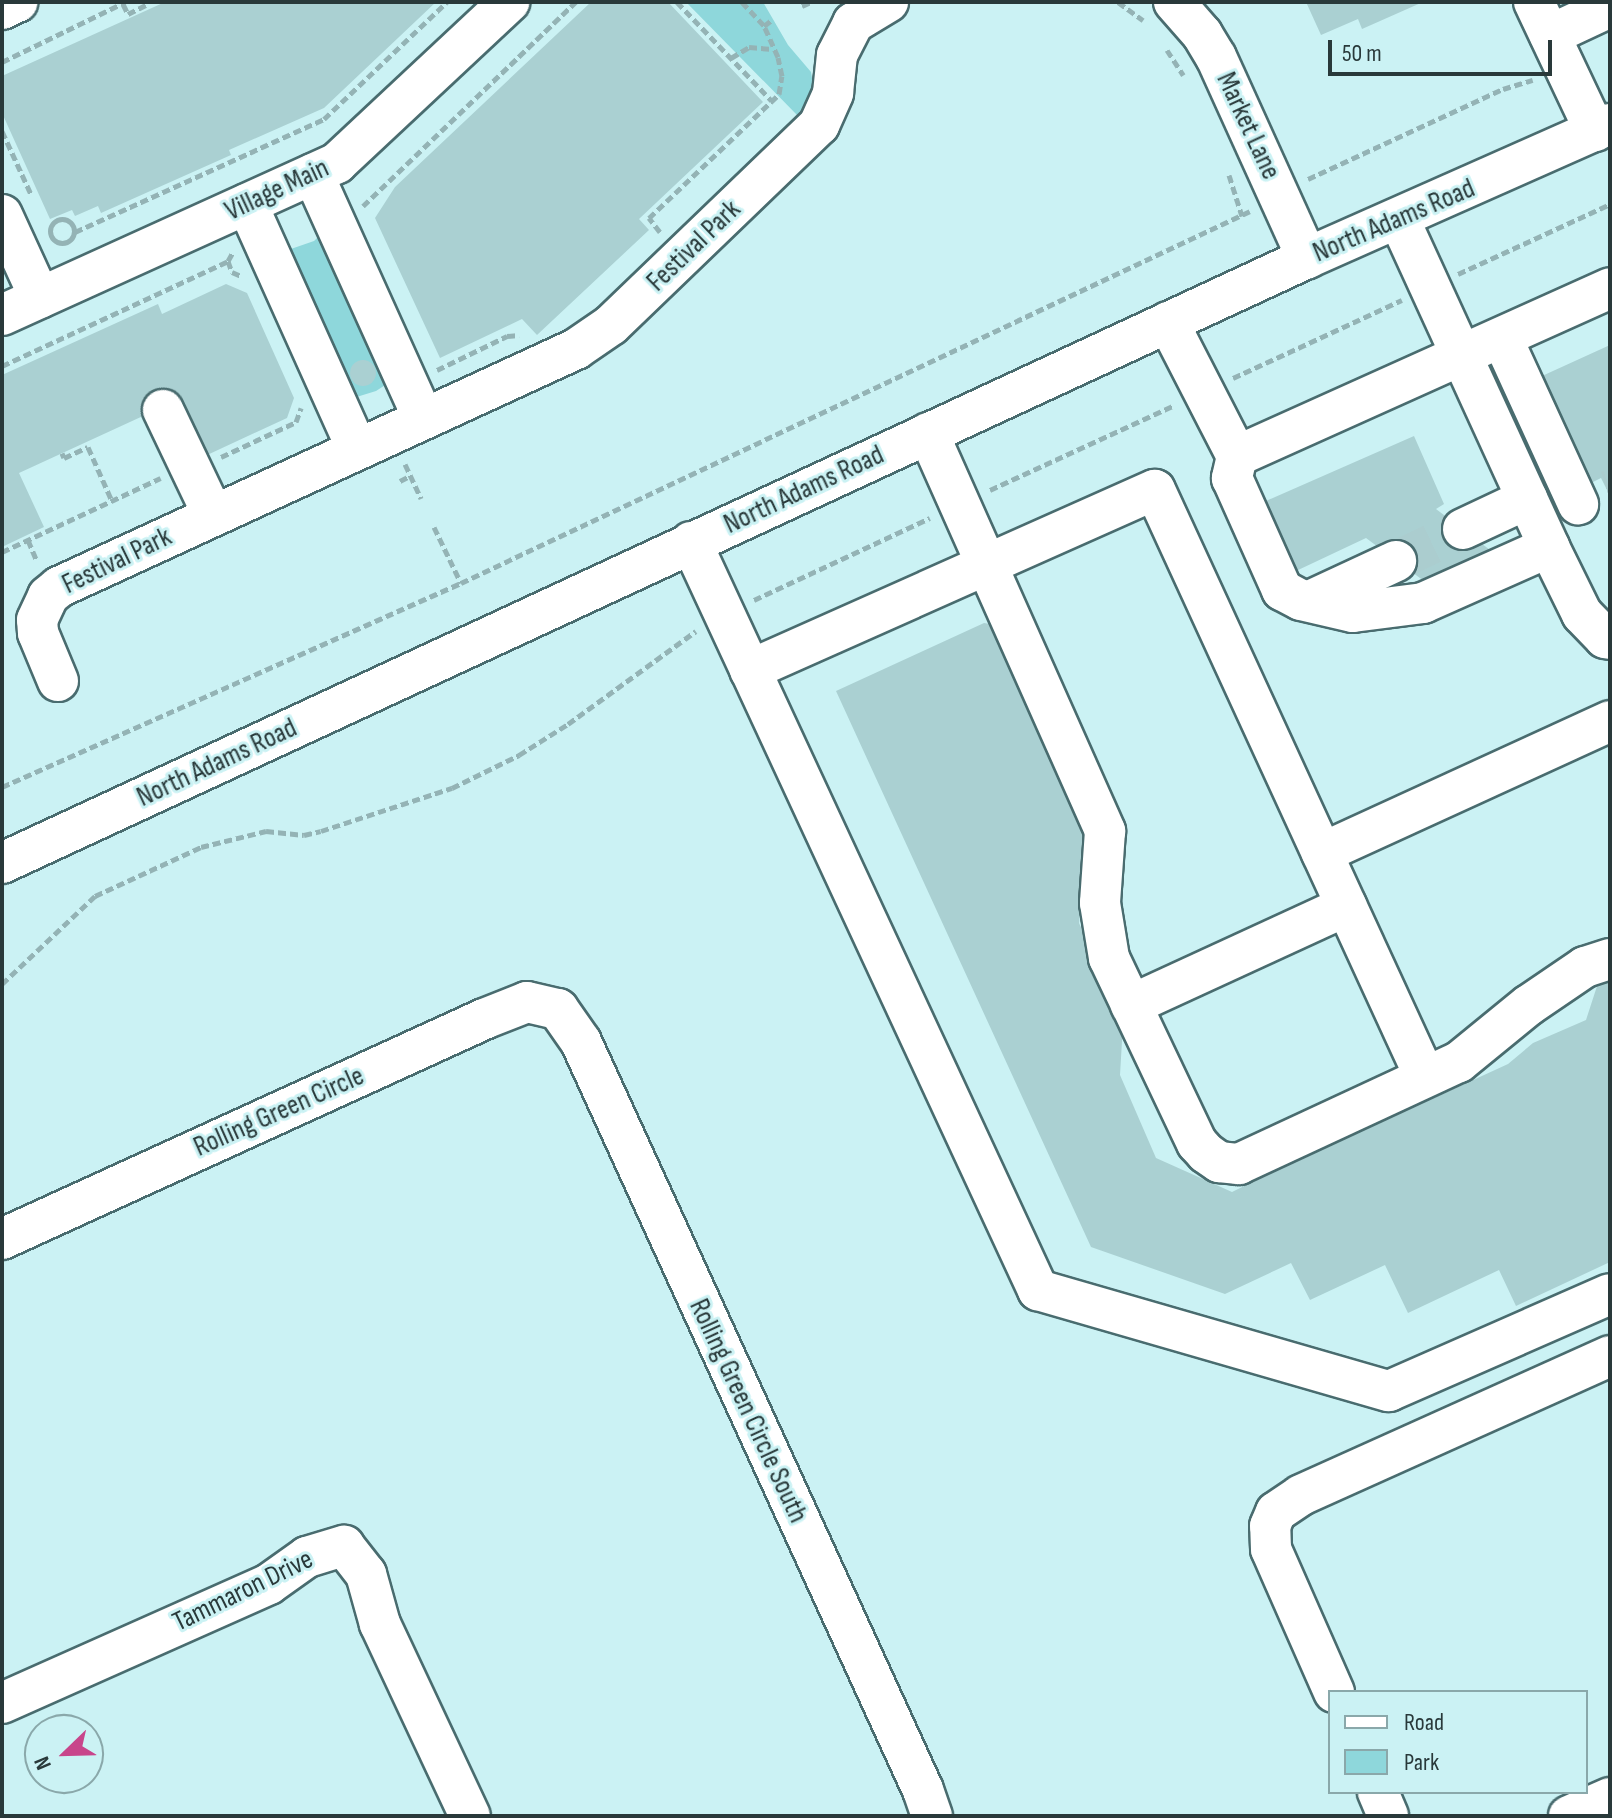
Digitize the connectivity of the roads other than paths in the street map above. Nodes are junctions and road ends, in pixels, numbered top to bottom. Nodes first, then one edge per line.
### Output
1 (17, 2) edge
2 (509, 2) edge
3 (888, 2) edge
4 (1610, 7) edge
5 (2, 9) edge
6 (1160, 13) edge
7 (1549, 34) edge
8 (1602, 128) edge
9 (313, 174) junction
10 (247, 204) junction
11 (17, 206) edge
12 (1399, 219) junction
13 (1307, 258) junction
14 (1610, 288) edge
15 (40, 298) junction
16 (2, 315) edge
17 (1168, 322) junction
18 (1502, 338) junction
19 (1462, 356) junction
20 (163, 410) dead end
21 (423, 418) junction
22 (928, 433) junction
23 (357, 449) junction
24 (1237, 456) junction
25 (213, 515) junction
26 (1537, 522) junction
27 (1463, 529) tunnel mouth
28 (691, 542) junction
29 (1396, 561) tunnel mouth
30 (987, 565) junction
31 (1310, 601) junction
32 (1610, 639) edge
33 (750, 670) junction
34 (58, 681) dead end
35 (1610, 721) edge
36 (1322, 853) junction
37 (2, 863) edge
38 (1346, 906) junction
39 (1610, 959) edge
40 (1131, 1005) junction
41 (558, 1009) joint
42 (1425, 1077) junction
43 (2, 1239) edge
44 (1610, 1294) edge
45 (1610, 1356) edge
46 (1333, 1690) edge
47 (2, 1703) edge
48 (1379, 1794) edge
49 (1610, 1798) edge
50 (470, 1816) edge
51 (932, 1816) edge
52 (1388, 1816) edge
53 (1569, 1816) edge

1 - 5 street
2 - 9 street, Village Main
3 - 21 street, Festival Park
4 - 7 street
6 - 13 street, Market Lane
7 - 8 street
8 - 12 street, North Adams Road
9 - 10 street, Village Main
9 - 21 street
10 - 15 street, Village Main
10 - 23 street
11 - 15 street
12 - 13 street, North Adams Road
12 - 19 street
13 - 17 street, North Adams Road
14 - 18 street
15 - 16 street, Village Main
17 - 22 street, North Adams Road
17 - 24 street
18 - 19 street
18 - 26 street
19 - 24 street
19 - 26 street
20 - 25 street
21 - 23 street, Festival Park
22 - 28 street, North Adams Road
22 - 30 street
23 - 25 street, Festival Park
24 - 31 street
25 - 34 street, Festival Park
26 - 27 street
26 - 31 street
26 - 32 street
28 - 33 street
28 - 37 street, North Adams Road
29 - 31 street
30 - 33 street
30 - 36 street
30 - 40 street
33 - 44 street
35 - 36 street
36 - 38 street
38 - 40 street
38 - 42 street
39 - 42 street
40 - 42 street
41 - 43 street, Rolling Green Circle
41 - 51 street, Rolling Green Circle South
45 - 46 street
47 - 50 street, Tammaron Drive
48 - 52 street
49 - 53 street

